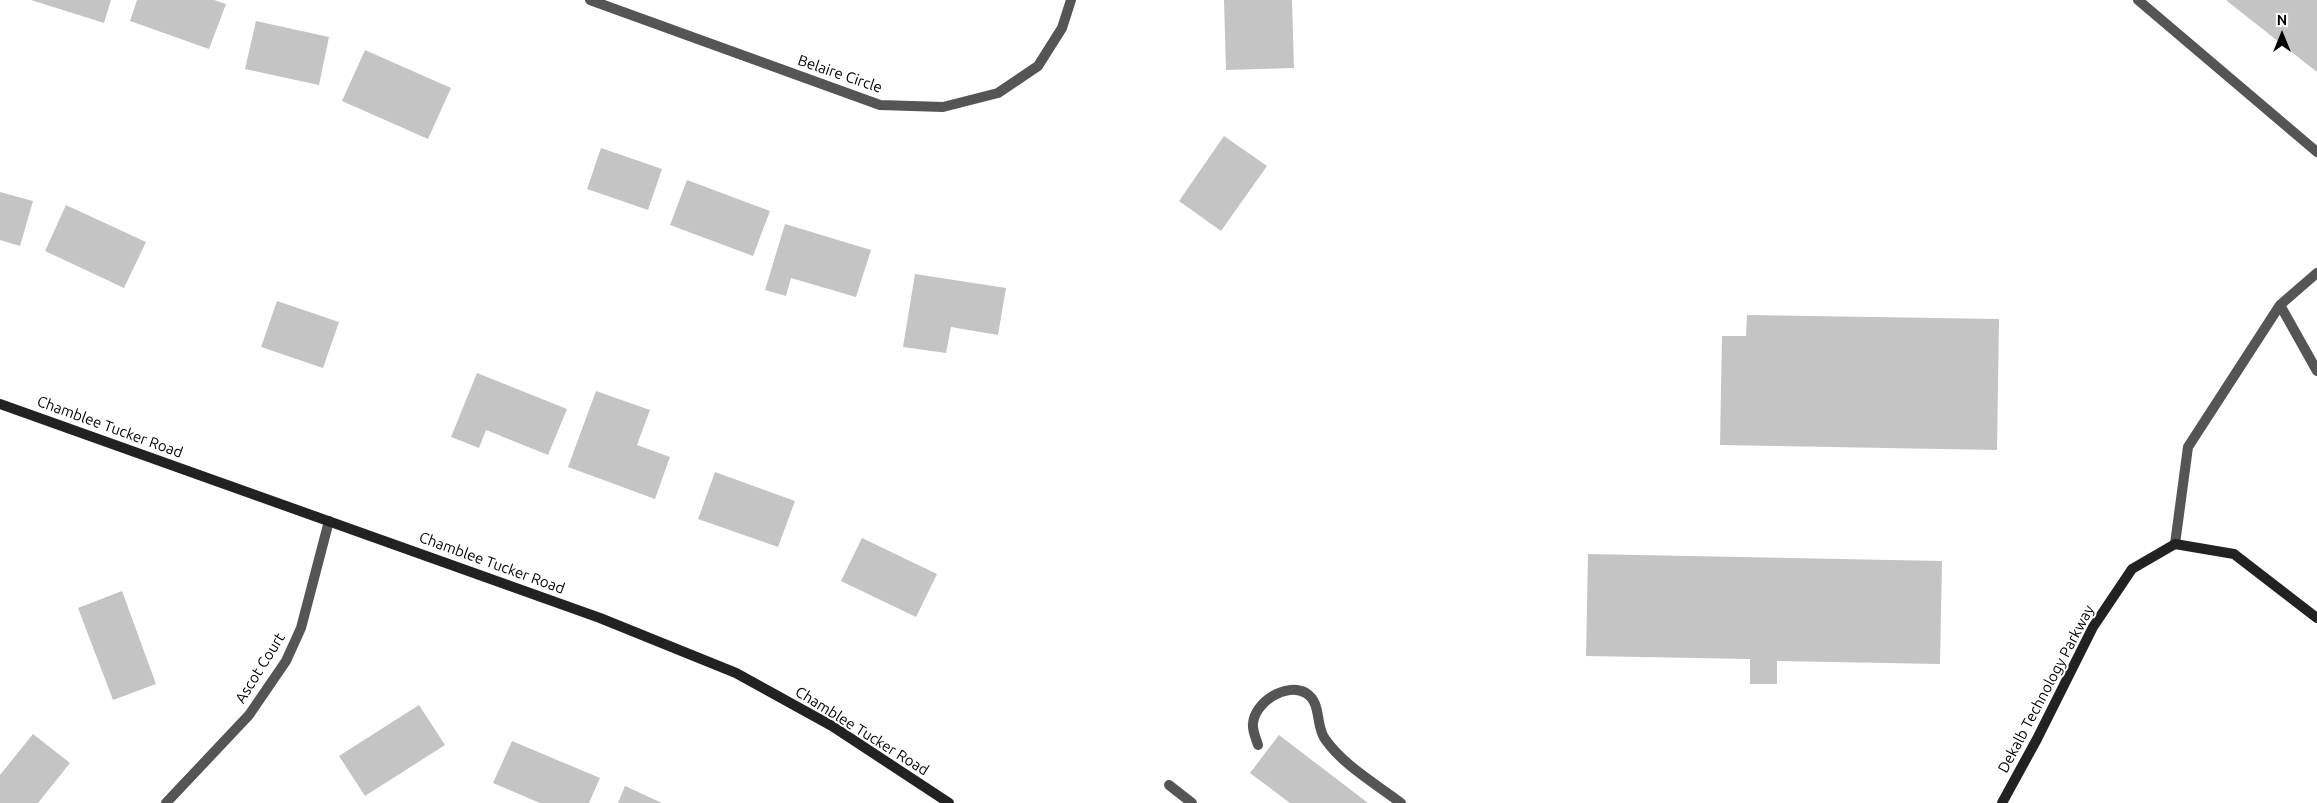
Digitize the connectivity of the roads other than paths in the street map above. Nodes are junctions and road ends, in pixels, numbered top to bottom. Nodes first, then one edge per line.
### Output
1 (590, 0) edge
2 (1071, 0) edge
3 (2138, 0) edge
4 (2317, 152) edge
5 (2317, 273) edge
6 (2280, 305) junction
7 (2317, 371) edge
8 (0, 404) edge
9 (329, 521) junction
10 (2175, 544) junction
11 (2317, 618) edge
12 (1258, 745) dead end
13 (1169, 785) dead end
14 (166, 803) edge
15 (949, 803) edge
16 (1192, 803) edge
17 (1401, 803) edge
18 (2002, 803) edge

1 - 2 street, Belaire Circle
3 - 4 street
5 - 6 street
6 - 7 street
6 - 10 street
8 - 9 main road, Chamblee Tucker Road
9 - 14 street, Ascot Court
9 - 15 main road, Chamblee Tucker Road
10 - 11 main road
10 - 18 main road, Dekalb Technology Parkway
12 - 17 street
13 - 16 street

